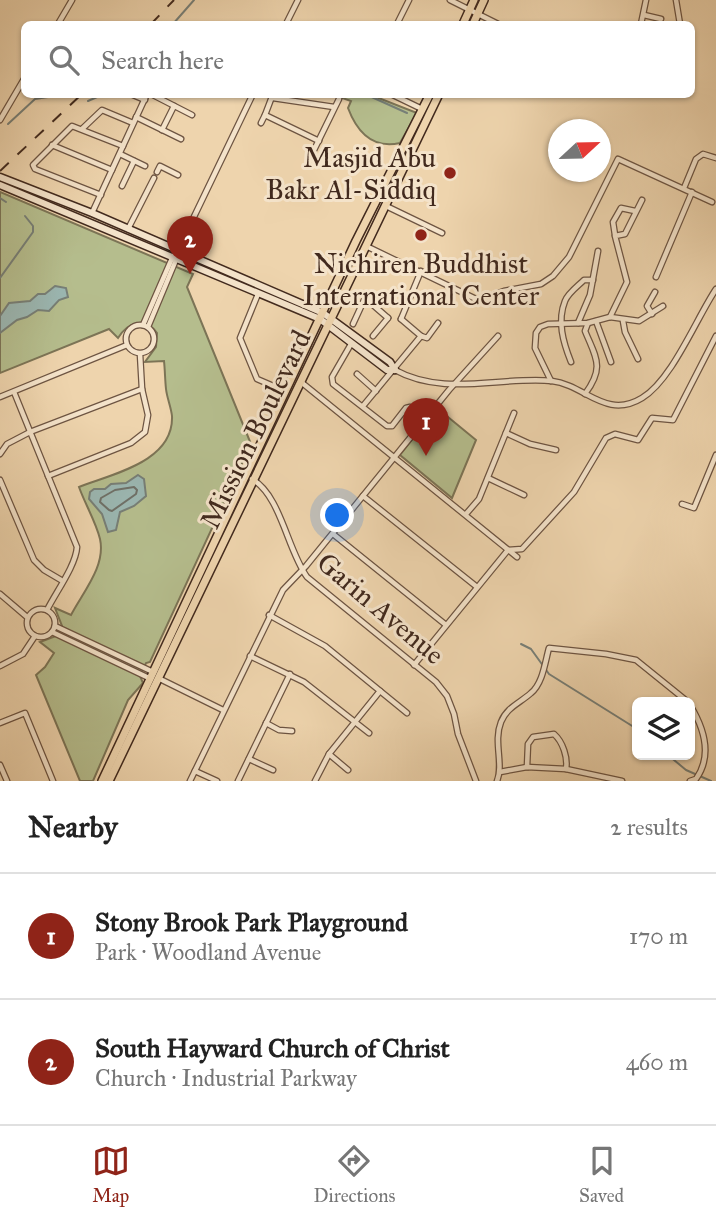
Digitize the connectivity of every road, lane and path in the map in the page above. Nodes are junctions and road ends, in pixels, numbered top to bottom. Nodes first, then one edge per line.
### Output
1 (72, 0) edge
2 (298, 0) edge
3 (409, 0) edge
4 (450, 0) edge
5 (474, 0) edge
6 (484, 0) edge
7 (646, 0) edge
8 (676, 0) edge
9 (470, 9) junction
10 (478, 13) junction
11 (644, 15) junction
12 (661, 19) dead end
13 (60, 21) edge
14 (288, 21) edge
15 (398, 21) edge
16 (464, 21) edge
17 (474, 21) edge
18 (493, 21) edge
19 (642, 21) edge
20 (680, 21) edge
21 (21, 84) edge
22 (147, 98) edge
23 (153, 98) edge
24 (251, 98) edge
25 (272, 98) edge
26 (284, 98) edge
27 (399, 98) edge
28 (428, 98) edge
29 (437, 98) edge
30 (339, 99) dead end
31 (174, 106) junction
32 (334, 107) junction
33 (422, 109) junction
34 (192, 114) dead end
35 (265, 114) junction
36 (136, 117) junction
37 (0, 120) edge
38 (133, 123) junction
39 (261, 123) dead end
40 (82, 129) junction
41 (162, 130) junction
42 (181, 139) dead end
43 (319, 141) junction
44 (52, 145) junction
45 (123, 146) junction
46 (314, 150) dead end
47 (120, 154) junction
48 (716, 158) edge
49 (134, 161) junction
50 (145, 166) dead end
51 (112, 170) junction
52 (157, 172) dead end
53 (178, 175) dead end
54 (0, 177) edge
55 (154, 178) dead end
56 (0, 185) edge
57 (122, 186) dead end
58 (684, 188) junction
59 (692, 192) junction
60 (101, 195) junction
61 (642, 200) dead end
62 (712, 202) dead end
63 (386, 206) junction
64 (635, 211) junction
65 (92, 213) junction
66 (128, 229) junction
67 (442, 233) dead end
68 (615, 236) junction
69 (365, 246) junction
70 (178, 250) junction
71 (598, 251) dead end
72 (174, 259) junction
73 (421, 271) junction
74 (656, 277) dead end
75 (593, 280) junction
76 (716, 289) edge
77 (655, 292) dead end
78 (258, 294) junction
79 (663, 306) dead end
80 (652, 314) junction
81 (321, 316) junction
82 (610, 317) junction
83 (388, 318) junction
84 (401, 319) junction
85 (596, 321) junction
86 (623, 321) junction
87 (331, 322) junction
88 (438, 323) dead end
89 (579, 323) junction
90 (588, 323) junction
91 (353, 324) dead end
92 (561, 324) junction
93 (145, 326) junction
94 (498, 335) dead end
95 (421, 336) junction
96 (716, 336) edge
97 (373, 337) dead end
98 (351, 344) junction
99 (127, 345) junction
100 (141, 354) junction
101 (638, 359) dead end
102 (571, 362) dead end
103 (611, 362) dead end
104 (395, 370) junction
105 (357, 374) dead end
106 (551, 381) junction
107 (301, 382) junction
108 (453, 384) junction
109 (142, 389) junction
110 (285, 391) junction
111 (376, 391) junction
112 (14, 392) junction
113 (585, 394) junction
114 (0, 397) edge
115 (363, 406) junction
116 (514, 413) dead end
117 (419, 415) dead end
118 (30, 432) junction
119 (506, 433) junction
120 (556, 450) dead end
121 (0, 454) edge
122 (716, 454) edge
123 (394, 457) junction
124 (48, 476) junction
125 (249, 477) junction
126 (488, 478) junction
127 (0, 480) edge
128 (524, 495) dead end
129 (363, 496) junction
130 (682, 504) dead end
131 (466, 514) junction
132 (333, 534) junction
133 (508, 550) junction
134 (517, 557) dead end
135 (302, 570) junction
136 (62, 580) junction
137 (477, 587) junction
138 (1, 599) edge
139 (47, 610) junction
140 (269, 615) junction
141 (27, 617) junction
142 (446, 625) junction
143 (55, 626) junction
144 (52, 632) junction
145 (35, 636) junction
146 (250, 656) junction
147 (414, 665) junction
148 (0, 666) edge
149 (290, 674) junction
150 (155, 677) junction
151 (380, 691) junction
152 (682, 697) edge
153 (223, 710) junction
154 (407, 713) dead end
155 (695, 718) edge
156 (0, 723) edge
157 (266, 723) junction
158 (356, 723) junction
159 (292, 731) dead end
160 (369, 733) dead end
161 (329, 754) junction
162 (249, 759) junction
163 (0, 765) edge
164 (527, 767) junction
165 (566, 769) junction
166 (272, 770) dead end
167 (348, 770) dead end
168 (195, 771) junction
169 (500, 772) junction
170 (7, 781) edge
171 (53, 781) edge
172 (102, 781) edge
173 (109, 781) edge
174 (190, 781) edge
175 (217, 781) edge
176 (238, 781) edge
177 (315, 781) edge
178 (476, 781) edge
179 (497, 781) edge
180 (622, 781) edge
181 (690, 781) edge

1 - 13 street
2 - 14 street
3 - 15 street
4 - 9 street
5 - 9 main road
6 - 10 main road
7 - 11 street
8 - 20 street
9 - 10 street
9 - 16 main road
10 - 17 main road
10 - 18 street
11 - 12 street
11 - 19 street
21 - 37 street
22 - 36 street
23 - 31 street
24 - 70 street
25 - 35 street
26 - 32 street
27 - 33 street
28 - 33 main road, Mission Boulevard
29 - 63 main road, Mission Boulevard
30 - 32 street
31 - 34 street
31 - 41 street
32 - 43 street
33 - 81 main road, Mission Boulevard
35 - 39 street
35 - 43 street
36 - 38 street
36 - 41 street
38 - 40 street
38 - 45 street
40 - 44 street
40 - 45 street
41 - 42 street
43 - 46 street
44 - 51 street
44 - 60 street
45 - 47 street
47 - 49 street
47 - 51 street
48 - 58 street
49 - 50 street
49 - 57 street
51 - 60 street
52 - 53 street
54 - 65 main road
55 - 66 street
56 - 72 main road
58 - 59 street
58 - 73 street
59 - 62 street
59 - 74 street
60 - 65 street
61 - 64 street
63 - 67 street
63 - 69 main road, Mission Boulevard
64 - 68 street
64 - 68 street
65 - 66 main road
66 - 70 main road
68 - 82 street
69 - 73 street
69 - 87 main road, Mission Boulevard
70 - 72 street
70 - 81 main road
71 - 75 street
72 - 78 main road
72 - 93 street
73 - 84 street
75 - 89 street
75 - 92 street
76 - 113 street
77 - 80 street
78 - 81 main road
78 - 110 street
79 - 80 street
80 - 86 street
81 - 87 main road
81 - 110 main road, Mission Boulevard
82 - 85 street
82 - 86 street
83 - 84 street
83 - 91 street
83 - 97 street
84 - 95 street
85 - 90 street
85 - 103 street
86 - 101 street
87 - 98 main road
87 - 104 main road
87 - 107 main road, Mission Boulevard
88 - 95 street
89 - 90 street
89 - 92 street
90 - 113 street
92 - 102 street
92 - 106 street
93 - 99 street
93 - 100 street
94 - 108 street
95 - 104 street
96 - 133 street
98 - 104 main road
98 - 115 street
99 - 100 street
99 - 112 street
100 - 109 street
104 - 108 street
104 - 111 street
105 - 111 street
106 - 108 street
106 - 113 street
107 - 123 street
107 - 125 main road, Mission Boulevard
108 - 123 street
109 - 118 street
109 - 124 street
110 - 125 main road, Mission Boulevard
111 - 115 street
112 - 114 street
112 - 118 street
115 - 117 street
116 - 119 street
118 - 121 street
118 - 124 street
119 - 120 street
119 - 126 street
122 - 130 street
123 - 129 street
123 - 131 street
124 - 136 street
125 - 135 street, Garin Avenue
125 - 150 main road, Mission Boulevard
126 - 128 street
126 - 131 street
127 - 136 street
129 - 132 street
129 - 137 street
131 - 133 street
132 - 135 street
132 - 142 street
133 - 134 street
133 - 137 street
135 - 140 street
135 - 147 street, Garin Avenue
136 - 139 street
137 - 142 street
138 - 141 street
139 - 141 street
139 - 143 street
140 - 146 street
140 - 151 street
141 - 145 street
142 - 147 street
143 - 144 street
143 - 150 street
144 - 145 street
144 - 150 street
145 - 148 street
146 - 149 street
146 - 153 street
147 - 178 street, Garin Avenue
149 - 157 street
149 - 158 street
150 - 153 street
150 - 172 main road, Mission Boulevard
150 - 173 main road, Mission Boulevard
151 - 154 street
151 - 158 street
152 - 169 street
153 - 168 street
155 - 181 street
156 - 171 street
157 - 159 street
157 - 162 street
158 - 160 street
158 - 161 street
161 - 167 street
161 - 177 street
162 - 166 street
162 - 176 street
163 - 170 street
164 - 165 street
164 - 165 street
164 - 169 street
165 - 180 street
168 - 174 street
168 - 175 street
169 - 179 street

